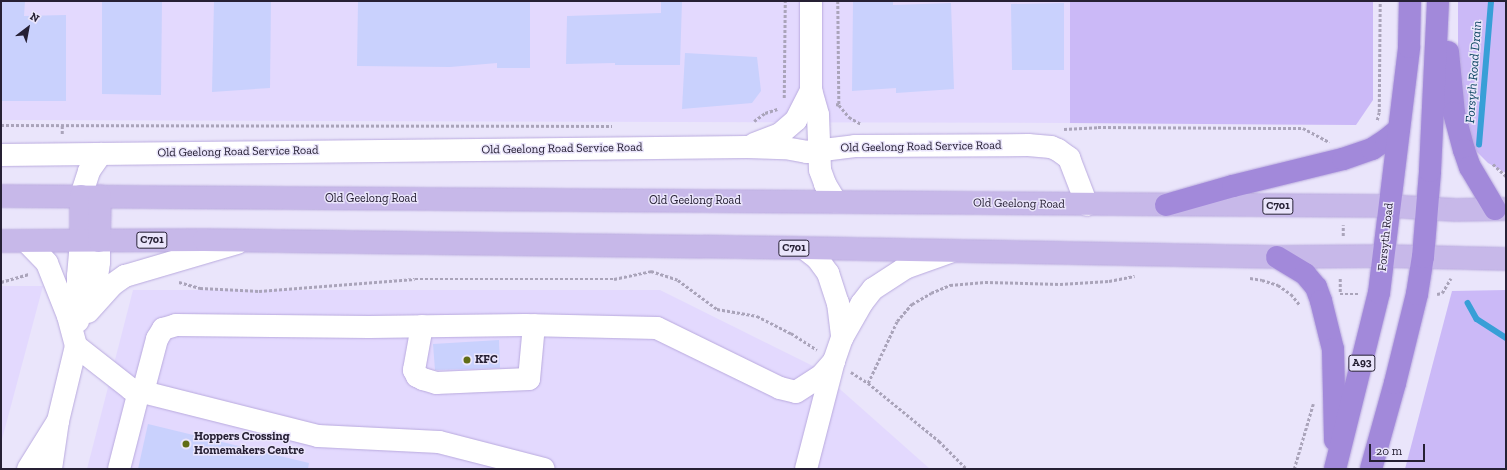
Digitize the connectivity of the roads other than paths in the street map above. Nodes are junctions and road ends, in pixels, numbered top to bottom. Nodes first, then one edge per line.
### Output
1 (811, 1) edge
2 (1410, 1) edge
3 (1438, 1) edge
4 (1442, 1) edge
5 (803, 101) junction
6 (1398, 129) junction
7 (747, 147) junction
8 (818, 152) junction
9 (101, 154) junction
10 (1, 155) edge
11 (1, 196) edge
12 (90, 196) junction
13 (836, 202) junction
14 (1088, 205) junction
15 (1166, 205) junction
16 (1389, 206) junction
17 (1427, 208) junction
18 (1501, 209) edge
19 (90, 240) junction
20 (242, 241) junction
21 (10, 243) edge
22 (804, 248) junction
23 (953, 251) junction
24 (1384, 256) junction
25 (1277, 257) junction
26 (1423, 257) junction
27 (1506, 259) edge
28 (88, 312) junction
29 (528, 325) junction
30 (422, 326) junction
31 (314, 327) junction
32 (842, 338) junction
33 (383, 342) dead end
34 (76, 346) junction
35 (834, 361) junction
36 (141, 392) junction
37 (58, 421) junction
38 (28, 469) edge
39 (51, 469) edge
40 (119, 469) edge
41 (544, 469) edge
42 (806, 469) edge
43 (1335, 469) edge
44 (1371, 469) edge

1 - 5 street
2 - 6 highway, Forsyth Road / A93
3 - 17 highway
4 - 18 highway
5 - 7 street
5 - 8 street
6 - 15 highway
6 - 16 highway, Forsyth Road / A93
7 - 8 street, Old Geelong Road Service Road
7 - 9 street, Old Geelong Road Service Road
8 - 13 street
8 - 14 street, Old Geelong Road Service Road
9 - 10 street, Old Geelong Road Service Road
9 - 12 street
11 - 12 main road, Old Geelong Road / C701
12 - 13 main road, Old Geelong Road / C701
12 - 19 main road
13 - 14 main road, Old Geelong Road / C701
14 - 15 main road, Old Geelong Road / C701
15 - 16 main road, Old Geelong Road / C701
16 - 17 main road, C701
16 - 24 highway, Forsyth Road / A93
17 - 18 main road
17 - 26 highway
19 - 20 main road, C701
19 - 21 main road, C701
19 - 28 street
19 - 34 street
20 - 22 main road, C701
20 - 28 street
21 - 34 street
22 - 23 main road, C701
22 - 32 street
23 - 25 main road, C701
23 - 32 street
24 - 25 main road, C701
24 - 26 main road, C701
24 - 43 highway, Forsyth Road / A93
25 - 43 highway
26 - 27 main road
26 - 44 highway
28 - 34 street
29 - 30 street
29 - 30 street
29 - 35 street
30 - 31 street
31 - 33 street
31 - 36 street
32 - 35 street
34 - 36 street
34 - 37 street
35 - 42 street
36 - 40 street
36 - 41 street
37 - 38 street
37 - 39 street

